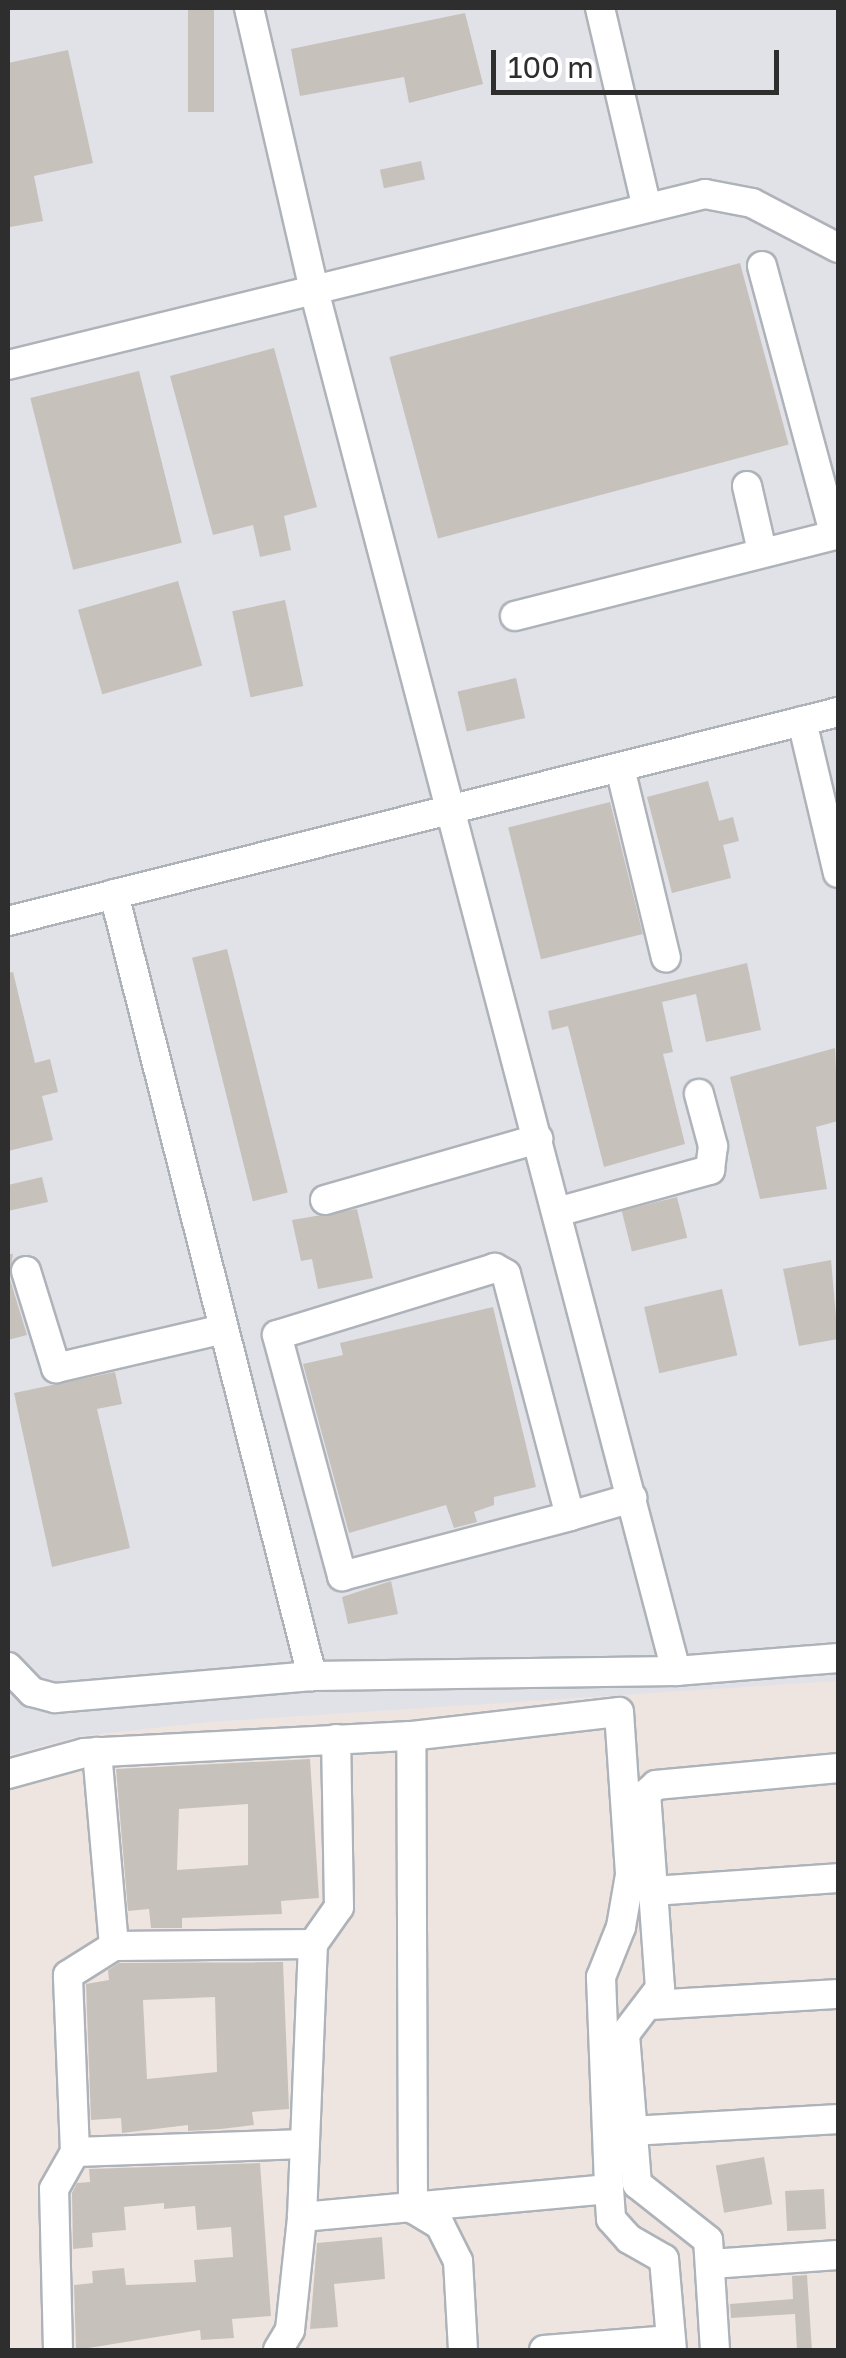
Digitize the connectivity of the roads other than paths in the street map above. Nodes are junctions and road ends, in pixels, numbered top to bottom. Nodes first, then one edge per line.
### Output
1 (249, 8) edge
2 (600, 8) edge
3 (646, 204) junction
4 (838, 248) edge
5 (762, 266) dead end
6 (314, 290) junction
7 (8, 366) edge
8 (746, 486) dead end
9 (836, 534) edge
10 (762, 552) junction
11 (515, 616) dead end
12 (838, 712) edge
13 (802, 721) junction
14 (620, 768) junction
15 (456, 810) junction
16 (838, 873) edge
17 (114, 894) junction
18 (8, 921) edge
19 (666, 958) dead end
20 (699, 1094) dead end
21 (538, 1140) junction
22 (325, 1200) dead end
23 (557, 1212) junction
24 (26, 1271) dead end
25 (223, 1329) junction
26 (632, 1498) junction
27 (570, 1516) junction
28 (838, 1658) edge
29 (8, 1668) edge
30 (676, 1670) junction
31 (312, 1676) junction
32 (411, 1736) junction
33 (336, 1739) junction
34 (97, 1752) junction
35 (838, 1768) edge
36 (8, 1774) edge
37 (838, 1878) edge
38 (653, 1890) junction
39 (313, 1944) junction
40 (114, 1946) junction
41 (838, 1994) edge
42 (652, 2004) junction
43 (838, 2119) edge
44 (632, 2132) junction
45 (305, 2144) junction
46 (76, 2152) junction
47 (609, 2189) junction
48 (413, 2208) junction
49 (302, 2216) junction
50 (838, 2255) edge
51 (711, 2264) junction
52 (672, 2346) edge
53 (58, 2350) edge
54 (278, 2350) edge
55 (463, 2350) edge
56 (544, 2350) edge
57 (716, 2350) edge

1 - 6 street
2 - 3 street
3 - 4 street
3 - 6 street
5 - 9 street
6 - 7 street
6 - 15 street
8 - 10 street
9 - 10 street
10 - 11 street
12 - 13 street
13 - 14 street
13 - 16 street
14 - 15 street
14 - 19 street
15 - 17 street
15 - 21 street
17 - 18 street
17 - 25 street
20 - 23 street
21 - 22 street
21 - 23 street
23 - 26 street
24 - 25 street
25 - 31 street
26 - 27 street
26 - 30 street
27 - 27 street
28 - 30 street
29 - 31 street
30 - 31 street
32 - 33 street
32 - 47 street
32 - 48 street
33 - 34 street
33 - 39 street
34 - 36 street
34 - 40 street
35 - 38 street
37 - 38 street
38 - 42 street
39 - 40 street
39 - 45 street
40 - 46 street
41 - 42 street
42 - 44 street
43 - 44 street
44 - 51 street
45 - 46 street
45 - 49 street
46 - 53 street
47 - 48 street
47 - 52 street
48 - 49 street
48 - 55 street
49 - 54 street
50 - 51 street
51 - 57 street
52 - 56 street

